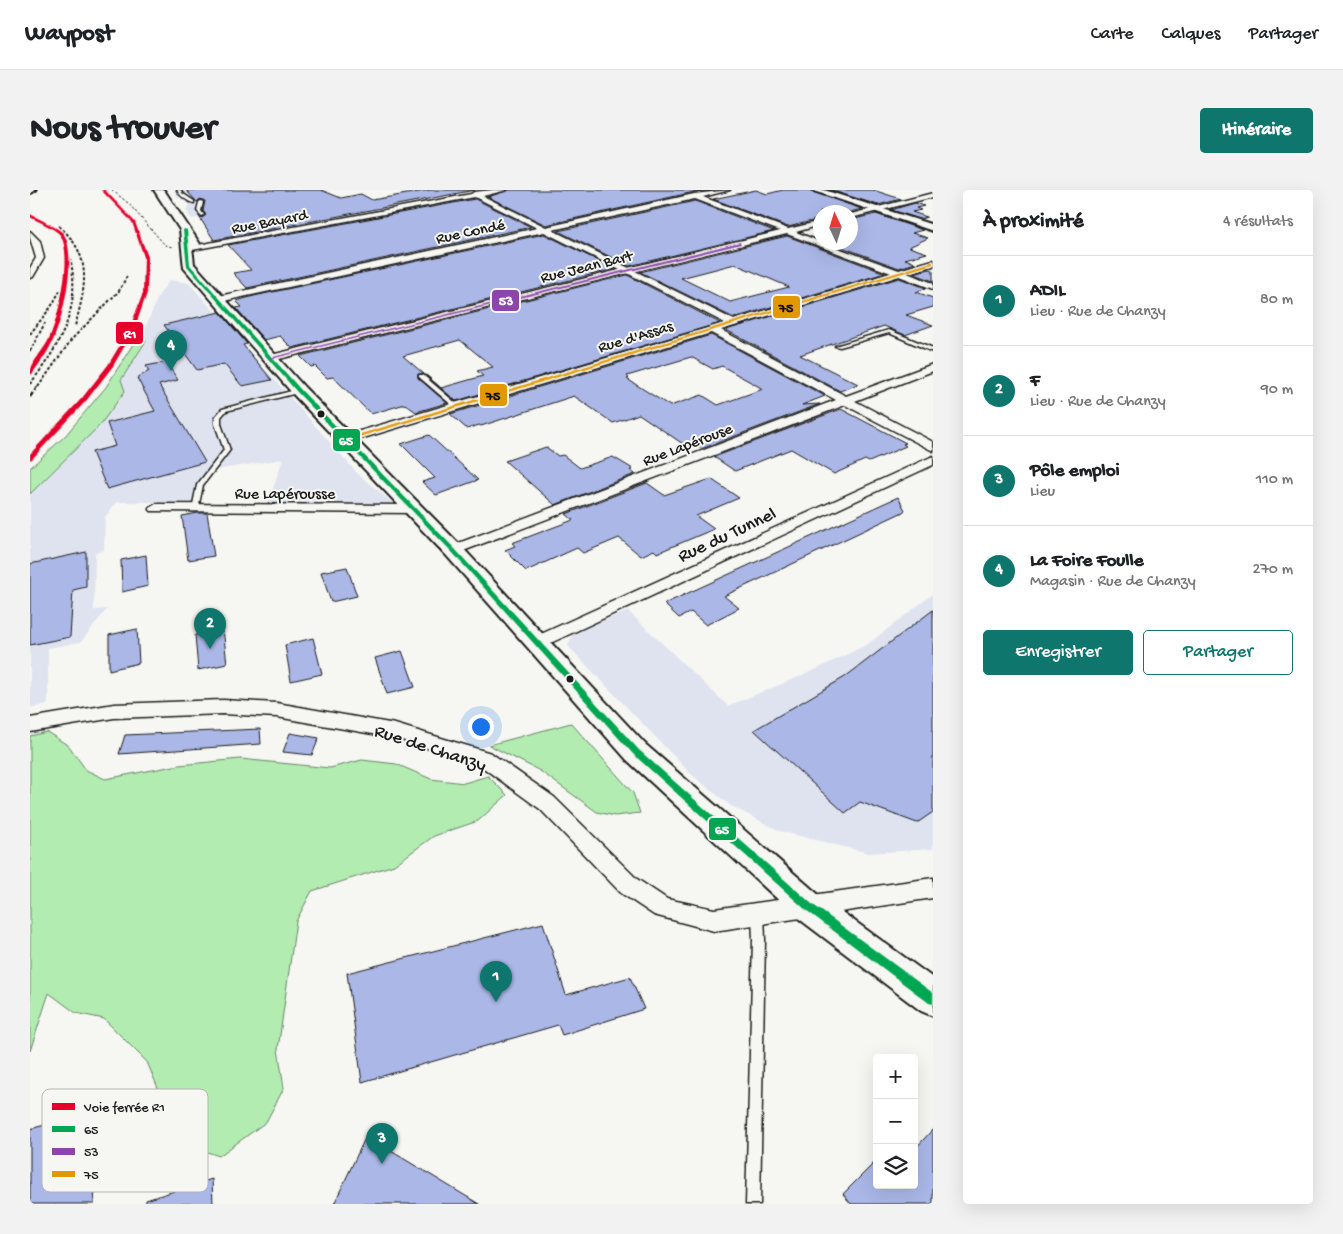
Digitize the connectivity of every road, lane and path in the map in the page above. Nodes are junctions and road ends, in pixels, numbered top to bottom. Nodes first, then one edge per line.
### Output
1 (112, 190) edge
2 (159, 190) edge
3 (179, 190) edge
4 (466, 190) edge
5 (504, 190) edge
6 (677, 190) edge
7 (727, 190) edge
8 (815, 190) edge
9 (907, 192) dead end
10 (476, 195) junction
11 (933, 195) edge
12 (695, 197) junction
13 (923, 197) junction
14 (193, 202) dead end
15 (201, 202) dead end
16 (875, 210) junction
17 (858, 214) edge
18 (202, 215) dead end
19 (813, 225) edge
20 (933, 228) edge
21 (545, 230) junction
22 (786, 231) junction
23 (30, 233) edge
24 (197, 256) junction
25 (933, 263) edge
26 (628, 270) junction
27 (899, 273) junction
28 (30, 275) edge
29 (933, 286) edge
30 (219, 299) junction
31 (733, 323) junction
32 (712, 329) junction
33 (838, 346) dead end
34 (933, 350) edge
35 (271, 358) junction
36 (933, 367) edge
37 (421, 376) dead end
38 (299, 391) junction
39 (846, 400) junction
40 (456, 406) junction
41 (347, 439) junction
42 (933, 447) edge
43 (933, 460) edge
44 (156, 508) dead end
45 (195, 509) junction
46 (414, 510) junction
47 (453, 550) junction
48 (536, 643) junction
49 (30, 725) edge
50 (933, 888) edge
51 (809, 907) junction
52 (758, 914) junction
53 (933, 998) edge
54 (754, 1204) edge

1 - 24 path
2 - 24 main road
3 - 14 lane
4 - 10 street
5 - 10 street, Rue Bayard
6 - 12 street
7 - 12 street, Rue Condé
8 - 16 street
9 - 13 street
10 - 21 street
10 - 24 street, Rue Bayard
11 - 13 street
12 - 21 street, Rue Condé
12 - 22 street
13 - 16 street
15 - 18 lane
16 - 17 street
16 - 20 street
19 - 22 street, Rue Jean Bart
21 - 26 street
21 - 30 street, Rue Condé
22 - 26 street, Rue Jean Bart
22 - 27 street
23 - 28 street
24 - 30 main road
24 - 30 main road
25 - 27 street, Rue d'Assas
26 - 31 street
26 - 35 street, Rue Jean Bart
27 - 29 street
27 - 31 street, Rue d'Assas
30 - 35 main road
31 - 32 street, Rue d'Assas
32 - 39 street
32 - 40 street, Rue d'Assas
33 - 34 lane
35 - 38 main road
36 - 39 street, Rue Lapérouse
37 - 40 lane
38 - 41 main road
38 - 45 lane
39 - 42 street
39 - 47 street, Rue Lapérouse
40 - 41 street, Rue d'Assas
41 - 46 main road
43 - 48 street, Rue du Tunnel
44 - 45 street, Rue Lapérousse
45 - 46 street, Rue Lapérousse
46 - 47 main road
47 - 48 main road
48 - 51 main road
49 - 52 street, Rue de Chanzy
50 - 51 street, Rue de Chanzy
51 - 52 street, Rue de Chanzy
51 - 53 main road
52 - 54 lane

